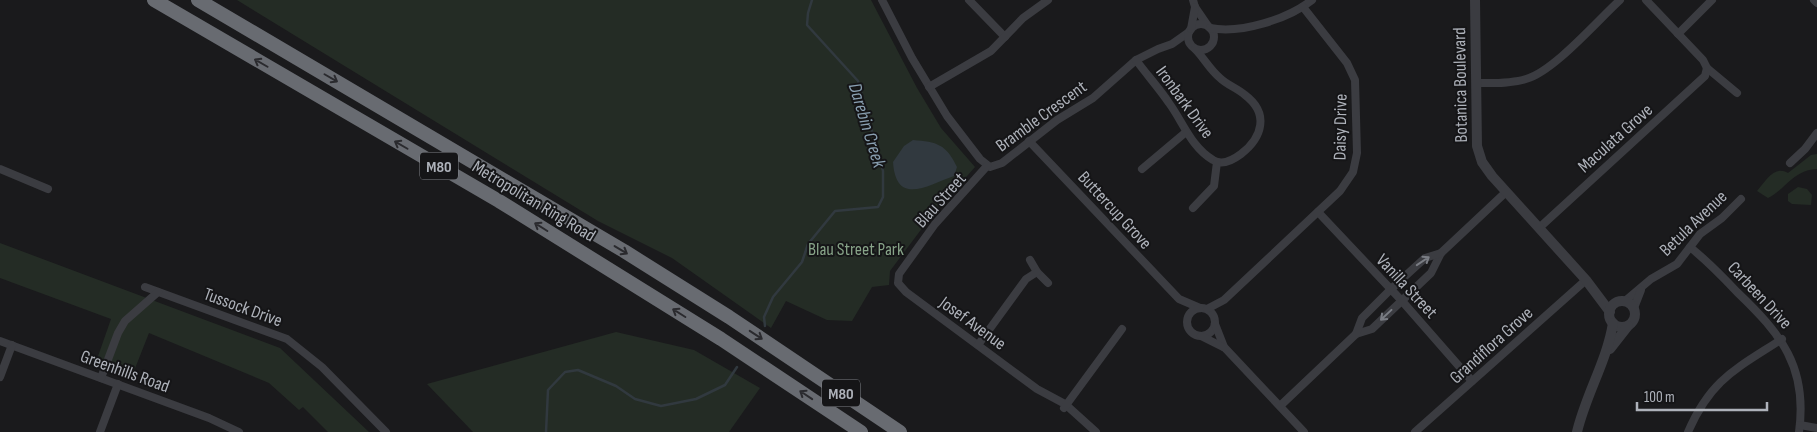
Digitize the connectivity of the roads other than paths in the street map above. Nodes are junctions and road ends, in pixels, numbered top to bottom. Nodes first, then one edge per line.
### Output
1 (154, 0) edge
2 (198, 0) edge
3 (969, 0) edge
4 (1048, 0) edge
5 (1312, 0) edge
6 (1475, 0) edge
7 (1620, 0) edge
8 (1646, 0) edge
9 (1712, 0) edge
10 (1814, 0) edge
11 (883, 1) edge
12 (1817, 3) edge
13 (1194, 4) edge
14 (1303, 8) junction
15 (1209, 27) junction
16 (1190, 30) junction
17 (1225, 31) junction
18 (1678, 34) junction
19 (1005, 37) junction
20 (1172, 44) junction
21 (1212, 45) junction
22 (1193, 48) junction
23 (1136, 60) junction
24 (1210, 67) junction
25 (1707, 68) junction
26 (1476, 83) junction
27 (929, 86) junction
28 (1736, 93) dead end
29 (1186, 132) junction
30 (1817, 133) edge
31 (1029, 141) junction
32 (1217, 162) junction
33 (1790, 163) dead end
34 (987, 166) junction
35 (0, 169) edge
36 (1142, 169) dead end
37 (48, 188) dead end
38 (1506, 192) junction
39 (1741, 199) dead end
40 (1193, 208) dead end
41 (1318, 212) junction
42 (1539, 228) junction
43 (1690, 247) junction
44 (1441, 253) junction
45 (1030, 260) dead end
46 (1037, 272) junction
47 (898, 277) joint
48 (1586, 280) junction
49 (1048, 284) dead end
50 (145, 287) dead end
51 (1642, 288) junction
52 (1391, 290) junction
53 (158, 292) junction
54 (1179, 299) junction
55 (1224, 300) junction
56 (1402, 300) junction
57 (1617, 306) junction
58 (1634, 308) junction
59 (1203, 309) junction
60 (1188, 321) junction
61 (1215, 321) junction
62 (1613, 323) junction
63 (1628, 326) junction
64 (1122, 329) dead end
65 (1356, 334) junction
66 (1201, 336) junction
67 (1782, 339) junction
68 (0, 341) edge
69 (12, 345) junction
70 (978, 345) junction
71 (1225, 348) junction
72 (1606, 354) junction
73 (0, 377) edge
74 (101, 378) junction
75 (1472, 381) junction
76 (118, 384) junction
77 (1066, 406) junction
78 (1280, 406) junction
79 (1817, 428) edge
80 (1800, 429) edge
81 (1095, 431) edge
82 (100, 432) edge
83 (239, 432) edge
84 (386, 432) edge
85 (861, 432) edge
86 (900, 432) edge
87 (1304, 432) edge
88 (1415, 432) edge
89 (1577, 432) edge
90 (1688, 432) edge

85 -> 1 highway, Metropolitan Ring Road / M80
2 -> 86 highway, Metropolitan Ring Road / M80
3 - 19 street
4 - 19 street
5 - 14 street
6 - 26 street, Botanica Boulevard
7 - 26 street
8 - 18 street
9 - 18 street
10 - 12 street
11 - 27 street, Bramble Crescent
13 - 15 street
13 - 16 street
14 - 17 street
14 - 41 street, Daisy Drive
15 - 16 street
15 - 17 street
15 - 21 street
16 - 20 street, Bramble Crescent
16 - 22 street
17 - 21 street
18 - 25 street
19 - 27 street
20 - 22 street, Bramble Crescent
20 - 23 street, Bramble Crescent
21 - 22 street
21 - 24 street
22 - 24 street, Ironbark Drive
23 - 29 street, Ironbark Drive
23 - 31 street, Bramble Crescent
24 - 32 street, Ironbark Drive
25 - 28 street
25 - 42 street, Maculata Grove
26 - 38 street, Botanica Boulevard
27 - 34 street, Bramble Crescent
29 - 32 street, Ironbark Drive
29 - 36 street
30 - 33 street
31 - 34 street, Bramble Crescent
31 - 54 street, Buttercup Grove
32 - 40 street
34 - 47 street, Blau Street
35 - 37 street
38 - 42 street, Botanica Boulevard
38 - 44 street
39 - 43 street, Betula Avenue
41 - 52 street, Vanilla Street
41 - 55 street, Daisy Drive
42 - 48 street, Botanica Boulevard
43 - 51 street, Betula Avenue
43 - 67 street, Carbeen Drive
52 -> 44 street
44 - 56 street
45 - 46 street
46 - 49 street
46 - 70 street
47 - 70 street, Josef Avenue
48 - 57 street, Botanica Boulevard
48 - 75 street, Grandiflora Grove
50 - 53 street, Tussock Drive
51 - 57 street, Betula Avenue
51 - 58 street
52 - 56 street, Vanilla Street
52 - 65 street
53 - 74 street
53 - 84 street, Tussock Drive
54 - 59 street, Buttercup Grove
54 - 60 street, Buttercup Grove
55 - 59 street, Daisy Drive
55 - 61 street, Daisy Drive
56 -> 65 street
56 - 75 street, Vanilla Street
57 - 58 street
57 - 62 street
58 - 63 street
59 - 60 street
59 - 61 street
60 - 66 street
61 - 66 street
61 - 71 street
62 - 63 street
62 - 72 street
63 - 72 street
64 - 77 street
65 - 78 street
66 - 71 street
67 - 80 street, Carbeen Drive
67 - 90 street
68 - 69 street, Greenhills Road
69 - 73 street
69 - 74 street, Greenhills Road
70 - 77 street, Josef Avenue
71 - 78 street
72 - 89 street
74 - 76 street, Greenhills Road
75 - 88 street, Grandiflora Grove
76 - 82 street
76 - 83 street, Greenhills Road
77 - 81 street, Josef Avenue
78 - 87 street
79 - 80 street

